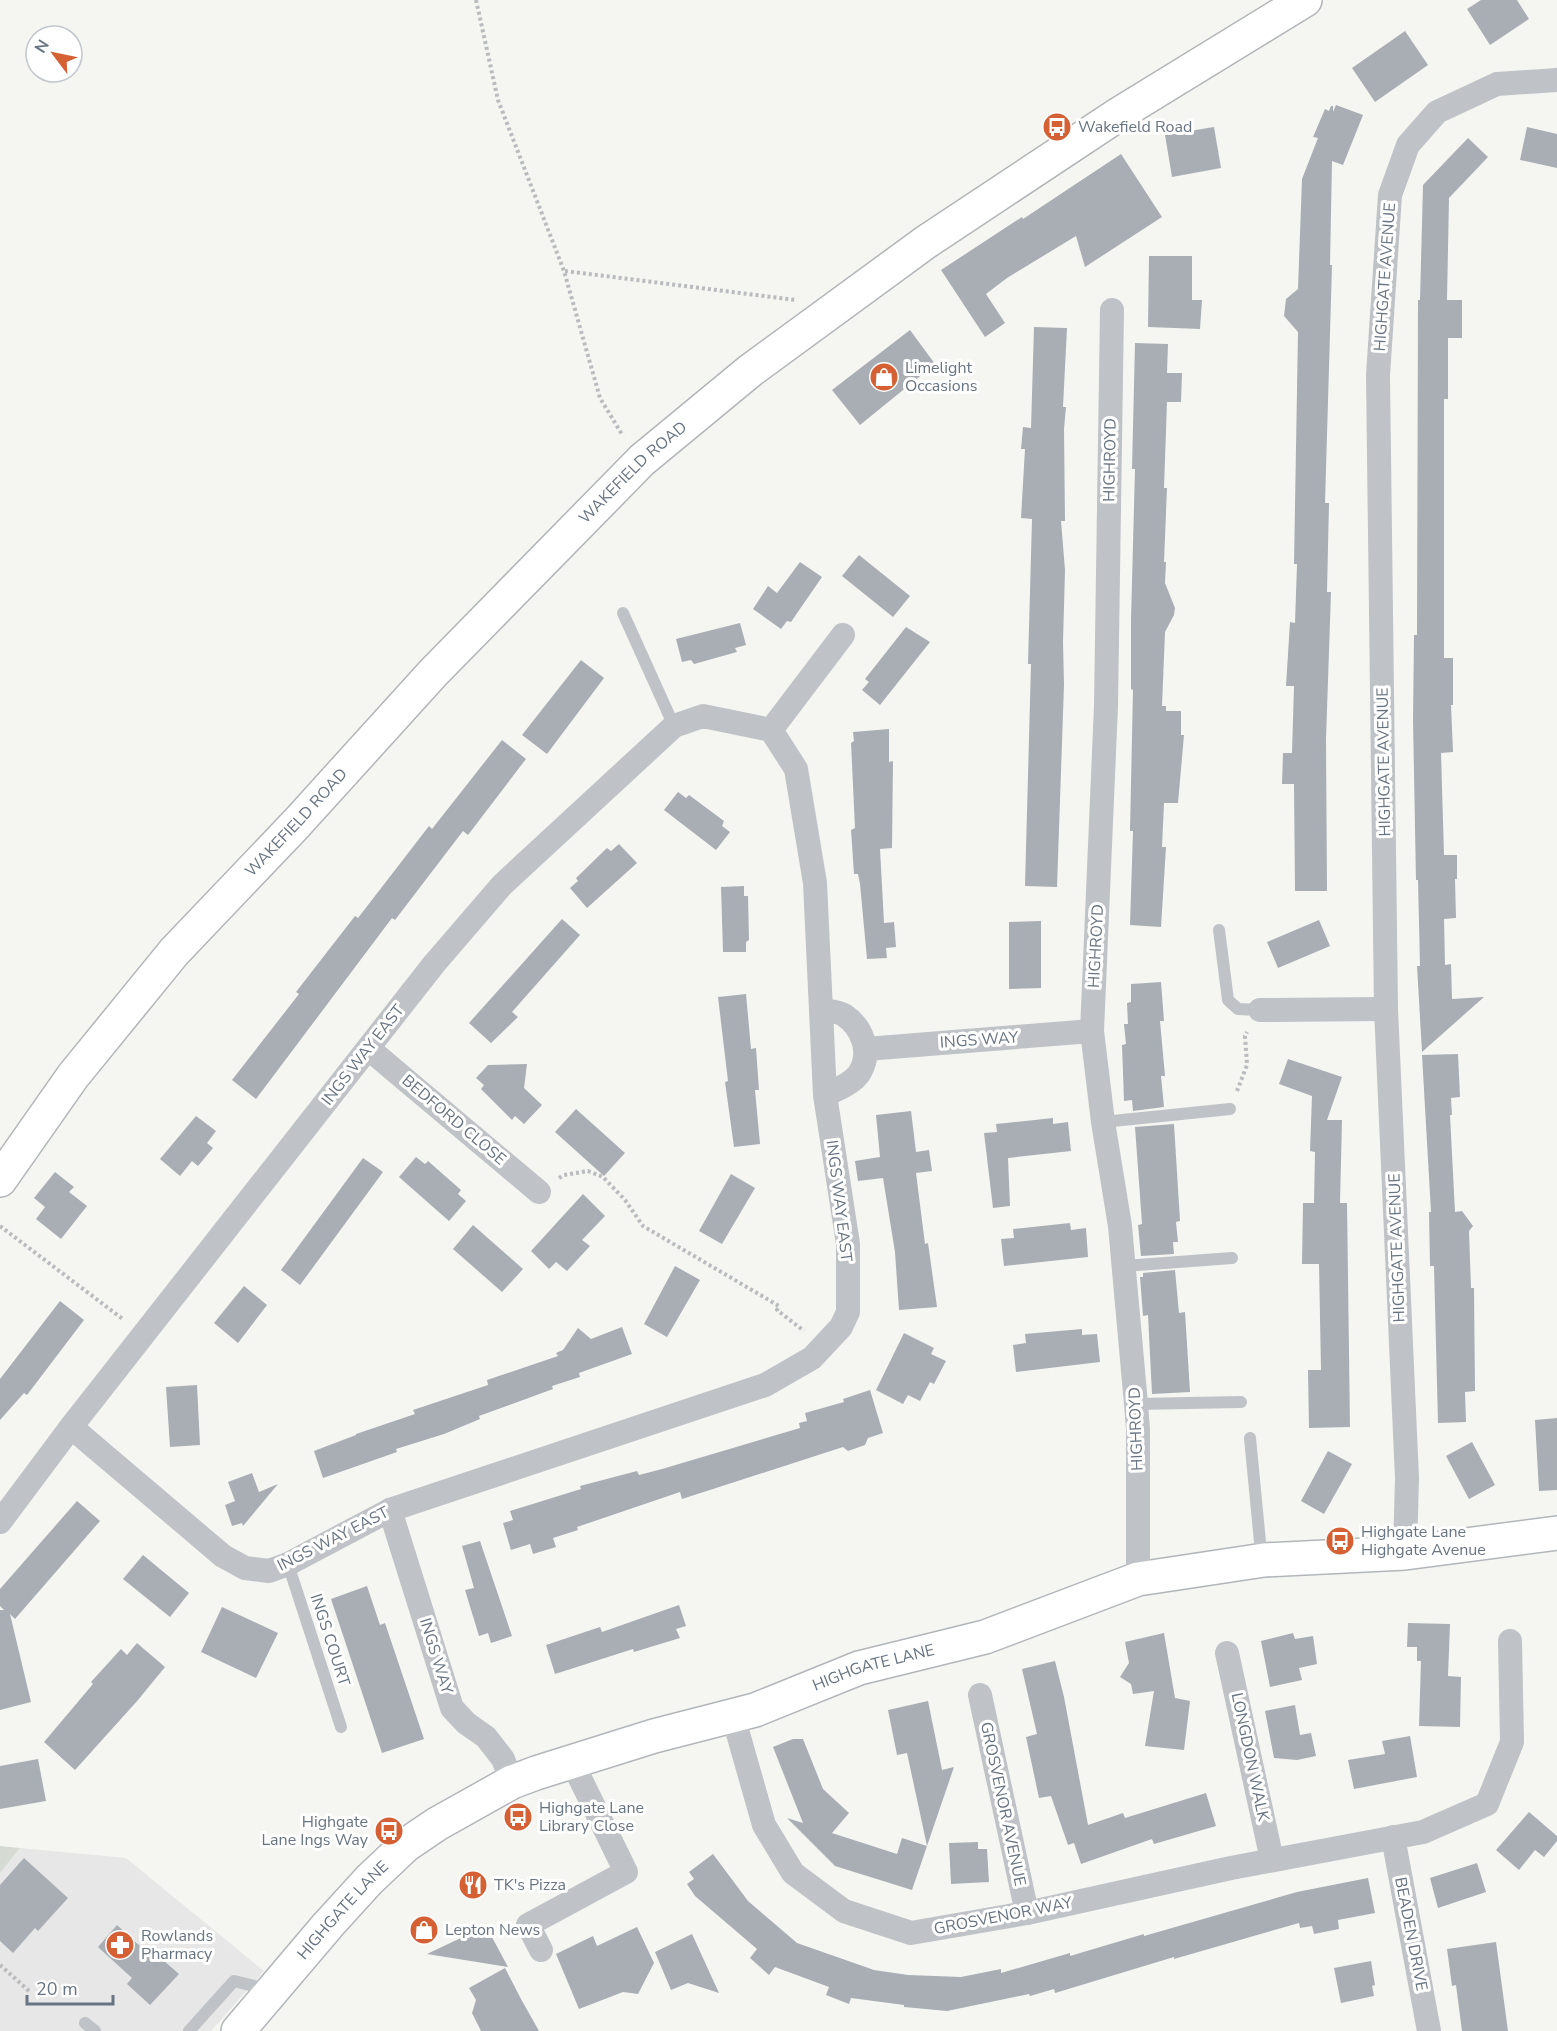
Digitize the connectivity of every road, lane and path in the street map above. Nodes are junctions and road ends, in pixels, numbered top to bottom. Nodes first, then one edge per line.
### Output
1 (476, 0) edge
2 (1305, 0) edge
3 (1557, 80) edge
4 (564, 271) junction
5 (834, 308) junction
6 (1112, 310) dead end
7 (642, 460) junction
8 (623, 613) dead end
9 (843, 635) dead end
10 (674, 726) junction
11 (771, 730) junction
12 (1219, 930) dead end
13 (1386, 1009) junction
14 (821, 1010) junction
15 (1260, 1010) junction
16 (1092, 1032) junction
17 (369, 1049) junction
18 (866, 1049) junction
19 (73, 1076) junction
20 (825, 1095) junction
21 (1230, 1109) joint
22 (1103, 1122) junction
23 (0, 1155) edge
24 (0, 1180) edge
25 (539, 1192) joint
26 (0, 1226) edge
27 (1232, 1258) dead end
28 (1124, 1266) junction
29 (143, 1335) junction
30 (824, 1346) junction
31 (1241, 1402) dead end
32 (1136, 1404) junction
33 (72, 1427) junction
34 (1250, 1438) dead end
35 (390, 1510) junction
36 (0, 1522) edge
37 (1557, 1533) edge
38 (1405, 1553) junction
39 (1264, 1560) junction
40 (288, 1564) junction
41 (1138, 1579) junction
42 (1510, 1641) dead end
43 (1227, 1653) dead end
44 (980, 1695) dead end
45 (733, 1716) junction
46 (341, 1727) dead end
47 (572, 1762) junction
48 (512, 1782) junction
49 (1393, 1837) junction
50 (1272, 1860) junction
51 (1027, 1913) junction
52 (541, 1950) dead end
53 (0, 1965) edge
54 (29, 1991) dead end
55 (272, 1991) junction
56 (189, 2031) edge
57 (238, 2031) edge
58 (1429, 2031) edge

1 - 4 path
2 - 5 main road, WAKEFIELD ROAD
3 - 13 street, HIGHGATE AVENUE
4 - 5 path
4 - 7 path
5 - 7 main road, WAKEFIELD ROAD
6 - 16 street, HIGHROYD
7 - 19 main road, WAKEFIELD ROAD
8 - 10 lane
9 - 11 street
10 - 11 street, INGS WAY EAST
10 - 17 street, INGS WAY EAST
11 - 14 street, INGS WAY EAST
12 - 15 lane
13 - 15 street
13 - 38 street, HIGHGATE AVENUE
14 - 18 street
14 - 20 street, INGS WAY EAST
15 - 21 path
16 - 18 street, INGS WAY
16 - 22 street, HIGHROYD
17 - 25 street, BEDFORD CLOSE
17 - 29 street, INGS WAY EAST
18 - 20 street
19 - 23 main road, WAKEFIELD ROAD
19 - 24 main road, WAKEFIELD ROAD
20 - 30 street, INGS WAY EAST
21 - 22 lane
22 - 28 street, HIGHROYD
25 - 30 path
26 - 29 path
27 - 28 lane
28 - 32 street, HIGHROYD
29 - 33 street, INGS WAY EAST
30 - 35 street, INGS WAY EAST
31 - 32 lane
32 - 41 street, HIGHROYD
33 - 36 street
33 - 40 street, INGS WAY EAST
34 - 39 lane
35 - 40 street, INGS WAY EAST
35 - 48 street, INGS WAY
37 - 38 main road, HIGHGATE LANE
38 - 39 main road, HIGHGATE LANE
39 - 41 main road, HIGHGATE LANE
40 - 46 lane, INGS COURT
41 - 45 main road, HIGHGATE LANE
42 - 49 street, GROSVENOR WAY
43 - 50 street, LONGDON WALK
44 - 51 street, GROSVENOR AVENUE
45 - 47 main road, HIGHGATE LANE
45 - 51 street, GROSVENOR WAY
47 - 48 main road, HIGHGATE LANE
47 - 52 street
48 - 55 main road, HIGHGATE LANE
49 - 50 street, GROSVENOR WAY
49 - 58 street, BEADEN DRIVE
50 - 51 street, GROSVENOR WAY
53 - 54 path
55 - 56 lane
55 - 57 main road, HIGHGATE LANE

